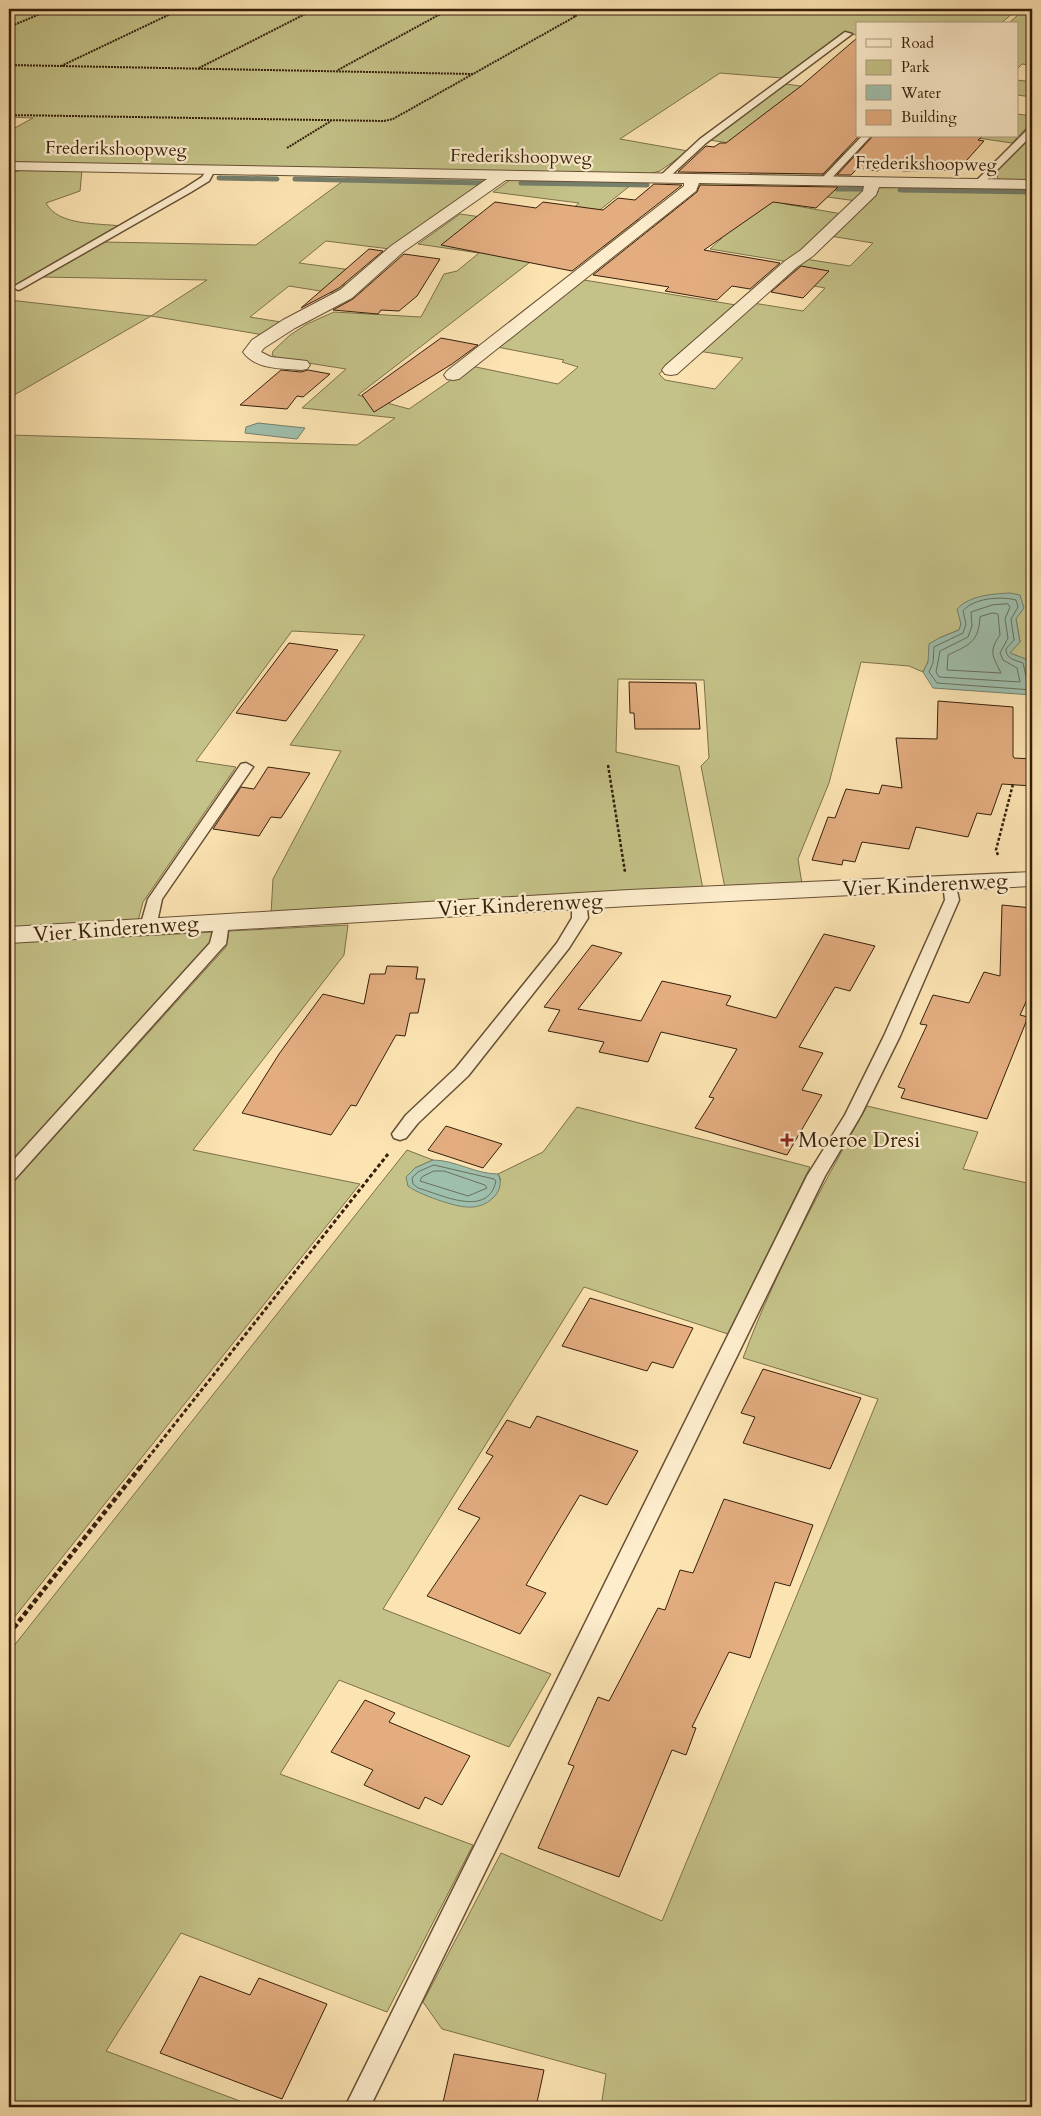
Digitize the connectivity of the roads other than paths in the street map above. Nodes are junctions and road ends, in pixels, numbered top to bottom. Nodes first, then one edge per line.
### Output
1 (848, 34) dead end
2 (1032, 130) edge
3 (866, 138) edge
4 (9, 166) edge
5 (211, 170) junction
6 (503, 175) junction
7 (663, 178) junction
8 (692, 179) junction
9 (825, 180) junction
10 (872, 182) junction
11 (979, 183) junction
12 (1032, 185) edge
13 (18, 287) dead end
14 (301, 365) dead end
15 (671, 370) dead end
16 (453, 374) dead end
17 (246, 767) dead end
18 (1020, 880) edge
19 (950, 884) junction
20 (579, 902) junction
21 (221, 922) junction
22 (148, 927) junction
23 (9, 935) edge
24 (400, 1134) road end
25 (9, 1175) edge
26 (357, 2107) edge

1 - 7 lane
2 - 11 lane
3 - 9 lane
4 - 5 street, Frederikshoopweg
5 - 6 street, Frederikshoopweg
5 - 13 lane
6 - 7 street, Frederikshoopweg
6 - 14 street
7 - 8 street, Frederikshoopweg
8 - 9 street, Frederikshoopweg
8 - 16 street
9 - 10 street, Frederikshoopweg
10 - 11 street, Frederikshoopweg
10 - 15 street
11 - 12 street, Frederikshoopweg
17 - 22 lane
18 - 19 street, Vier Kinderenweg
19 - 20 street, Vier Kinderenweg
19 - 26 lane
20 - 21 street, Vier Kinderenweg
20 - 24 lane
21 - 22 street, Vier Kinderenweg
21 - 25 lane
22 - 23 street, Vier Kinderenweg

